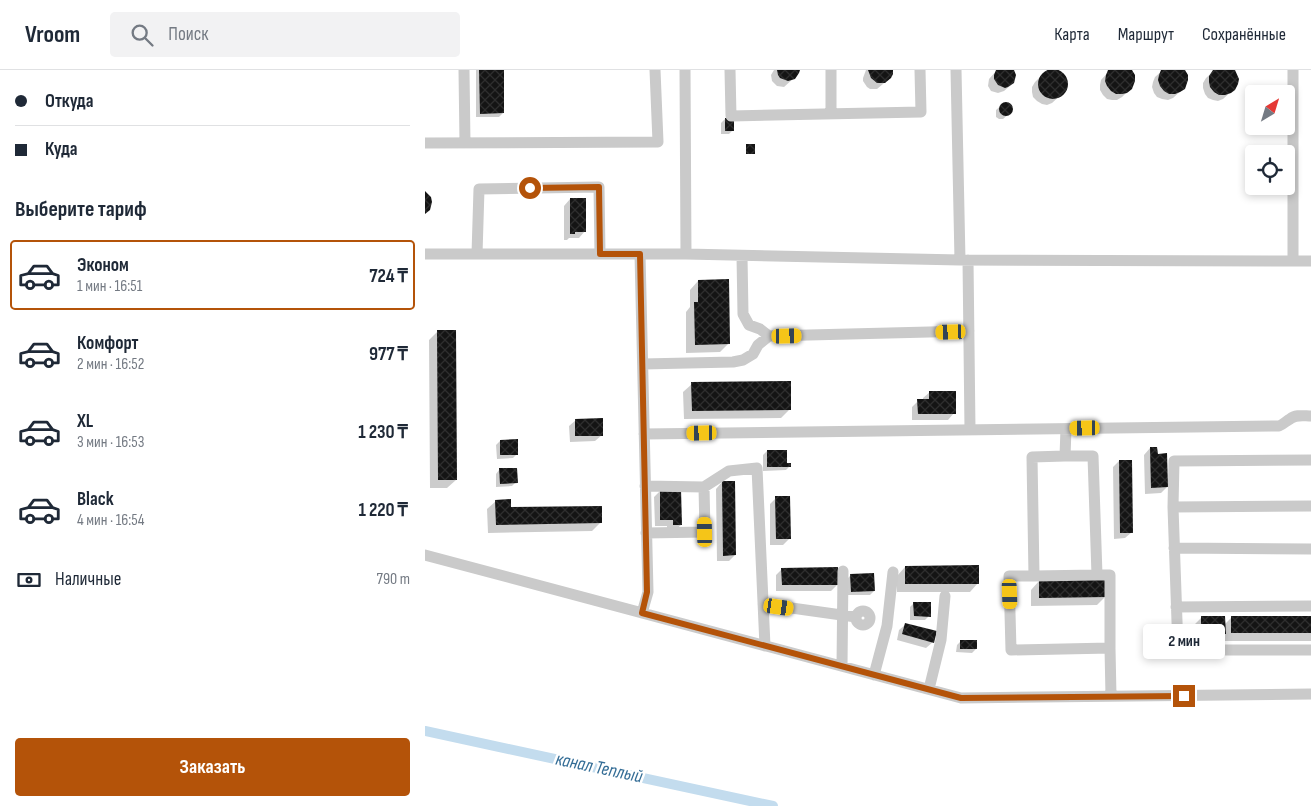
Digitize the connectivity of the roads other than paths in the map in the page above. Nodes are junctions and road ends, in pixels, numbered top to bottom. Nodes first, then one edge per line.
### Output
1 (463, 70) edge
2 (655, 70) edge
3 (685, 70) edge
4 (730, 70) edge
5 (831, 70) edge
6 (920, 70) edge
7 (956, 70) edge
8 (1293, 70) edge
9 (831, 113) junction
10 (425, 143) edge
11 (465, 143) junction
12 (425, 254) edge
13 (477, 254) junction
14 (600, 254) junction
15 (640, 254) junction
16 (686, 254) junction
17 (741, 256) junction
18 (964, 260) junction
19 (1293, 261) junction
20 (1311, 261) edge
21 (969, 331) junction
22 (769, 336) junction
23 (643, 364) junction
24 (1311, 416) edge
25 (1066, 428) junction
26 (970, 430) junction
27 (644, 434) junction
28 (1065, 456) junction
29 (1311, 460) edge
30 (645, 486) junction
31 (704, 487) junction
32 (1311, 506) edge
33 (1173, 507) junction
34 (646, 533) junction
35 (1174, 548) junction
36 (1311, 549) edge
37 (425, 555) edge
38 (843, 571) dead end
39 (893, 572) dead end
40 (1097, 575) junction
41 (1034, 576) junction
42 (945, 596) dead end
43 (763, 604) junction
44 (1311, 606) edge
45 (1176, 607) junction
46 (642, 613) junction
47 (843, 615) junction
48 (856, 617) dead end
49 (765, 646) junction
50 (1110, 648) junction
51 (1311, 650) edge
52 (842, 666) junction
53 (874, 675) junction
54 (929, 689) junction
55 (1311, 694) edge
56 (1111, 696) junction

1 - 11 lane
2 - 11 lane
3 - 16 lane
4 - 9 lane
5 - 9 lane
6 - 9 lane
7 - 18 lane
8 - 19 lane
10 - 11 lane
12 - 13 lane
13 - 14 lane
13 - 14 lane
14 - 15 lane
15 - 16 lane
15 - 23 lane
16 - 17 lane
17 - 18 lane
17 - 22 lane
18 - 19 lane
18 - 21 lane
19 - 20 lane
21 - 22 lane
21 - 26 lane
22 - 23 lane
23 - 27 lane
24 - 25 lane
25 - 26 lane
25 - 28 lane
26 - 27 lane
27 - 30 lane
28 - 40 lane
28 - 41 lane
29 - 33 lane
30 - 31 lane
30 - 34 lane
31 - 34 lane
31 - 43 lane
32 - 33 lane
33 - 35 lane
34 - 46 lane
35 - 36 lane
35 - 45 lane
37 - 46 lane
38 - 47 lane
39 - 53 lane
40 - 41 lane
40 - 50 lane
41 - 50 lane
42 - 54 lane
43 - 47 lane
43 - 49 lane
44 - 45 lane
45 - 51 lane
46 - 49 lane
47 - 48 lane
47 - 52 lane
49 - 52 lane
50 - 56 lane
52 - 53 lane
53 - 54 lane
54 - 56 lane
55 - 56 lane

